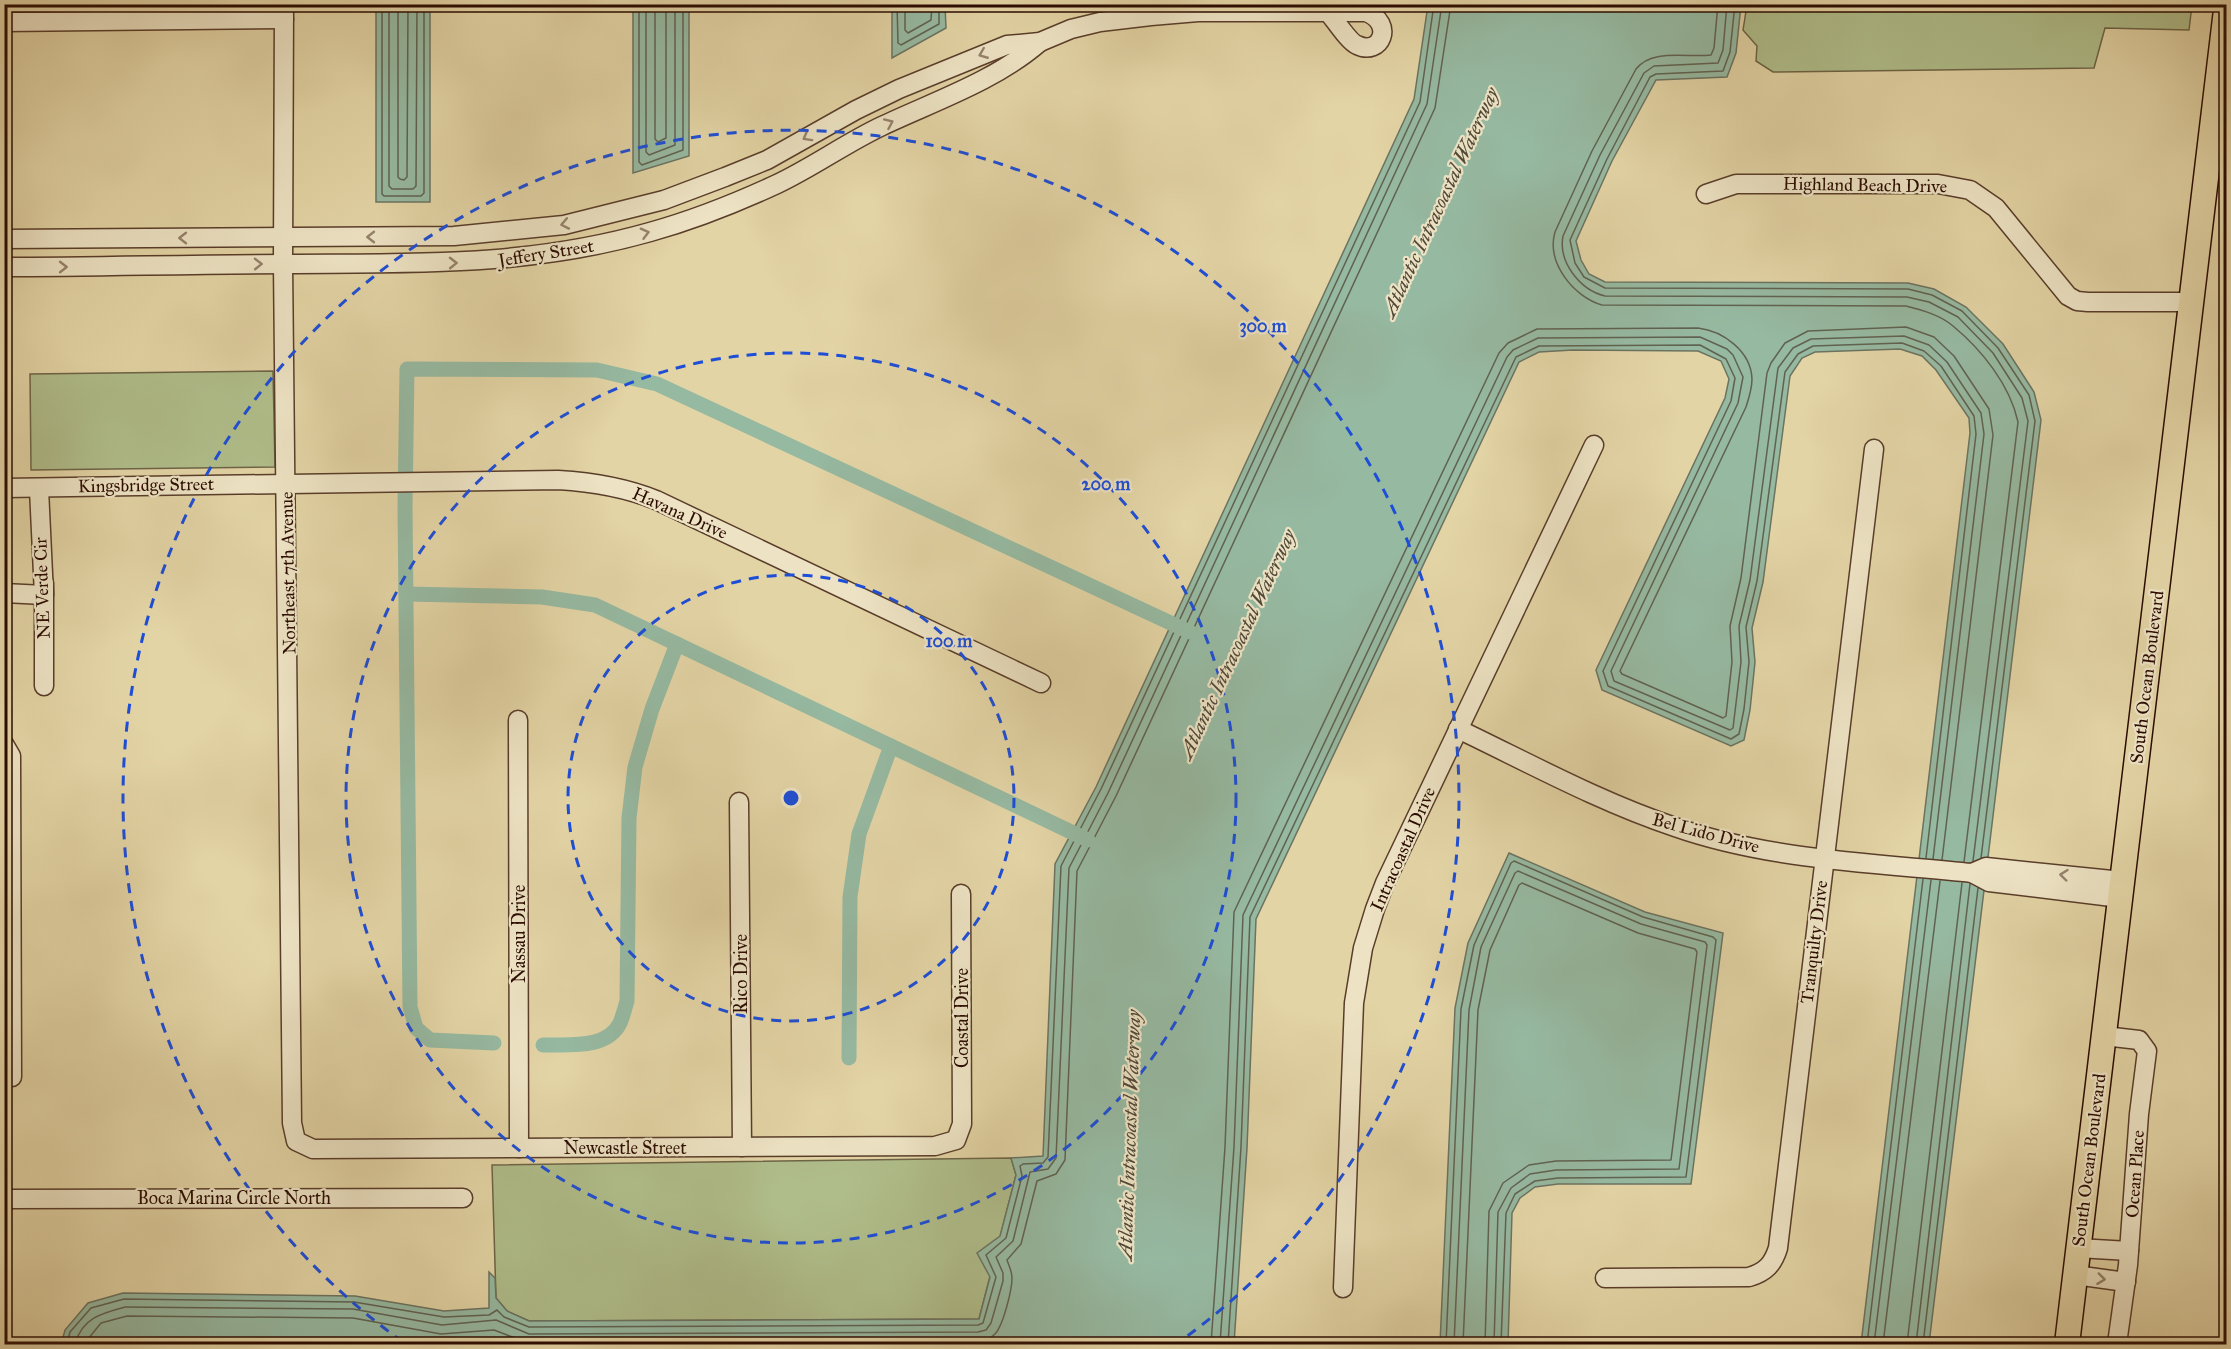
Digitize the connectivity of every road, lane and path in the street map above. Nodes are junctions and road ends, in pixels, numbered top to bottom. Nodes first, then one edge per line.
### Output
1 (2226, 10) edge
2 (284, 12) edge
3 (1328, 12) dead end
4 (4, 22) edge
5 (1040, 42) junction
6 (1706, 194) dead end
7 (530, 230) junction
8 (283, 237) junction
9 (4, 239) edge
10 (533, 256) junction
11 (283, 264) junction
12 (4, 267) edge
13 (2192, 302) junction
14 (1594, 445) dead end
15 (1874, 448) dead end
16 (287, 483) junction
17 (4, 488) edge
18 (39, 489) dead end
19 (4, 593) edge
20 (44, 595) junction
21 (1041, 683) dead end
22 (44, 686) dead end
23 (518, 720) dead end
24 (1458, 729) junction
25 (4, 744) edge
26 (739, 802) dead end
27 (1824, 857) junction
28 (2121, 890) junction
29 (962, 894) dead end
30 (2104, 1036) junction
31 (12, 1077) dead end
32 (956, 1140) joint
33 (296, 1141) joint
34 (742, 1147) junction
35 (519, 1148) junction
36 (464, 1198) dead end
37 (4, 1199) edge
38 (2078, 1248) junction
39 (2129, 1251) junction
40 (2075, 1275) junction
41 (1605, 1278) dead end
42 (2126, 1282) junction
43 (1343, 1288) dead end
44 (2067, 1344) edge
45 (2118, 1344) edge

1 - 13 main road, South Ocean Boulevard
2 - 4 street
2 - 8 street, Northeast 7th Avenue
3 - 5 street, Jeffery Street
5 -> 7 street, Jeffery Street
10 -> 5 street, Jeffery Street
6 - 13 street, Highland Beach Drive
7 -> 8 street, Jeffery Street
7 - 10 street
8 -> 9 street, Jeffery Street
8 - 11 street, Northeast 7th Avenue
11 -> 10 street, Jeffery Street
12 -> 11 street, Jeffery Street
11 - 16 street, Northeast 7th Avenue
13 - 28 main road, South Ocean Boulevard
14 - 24 street, Intracoastal Drive
15 - 27 street, Tranquilty Drive
16 - 17 street, Kingsbridge Street
16 - 21 street, Havana Drive
16 - 33 street, Northeast 7th Avenue
18 - 20 street, NE Verde Cir
19 - 20 street
20 - 22 street, NE Verde Cir
23 - 35 street, Nassau Drive
24 - 27 street, Bel Lido Drive
24 - 43 street, Intracoastal Drive
25 - 31 street
26 - 34 street, Rico Drive
27 - 28 street, Bel Lido Drive
27 - 41 street, Tranquilty Drive
28 - 30 main road, South Ocean Boulevard
29 - 32 street, Coastal Drive
30 - 38 main road, South Ocean Boulevard
30 - 39 street, Ocean Place
32 - 34 street, Newcastle Street
33 - 35 street, Newcastle Street
34 - 35 street, Newcastle Street
36 - 37 street, Boca Marina Circle North
38 - 39 street
38 - 40 main road, South Ocean Boulevard
39 - 42 street, Ocean Place
40 -> 42 street
40 - 44 main road, South Ocean Boulevard
42 - 45 street, Ocean Place

